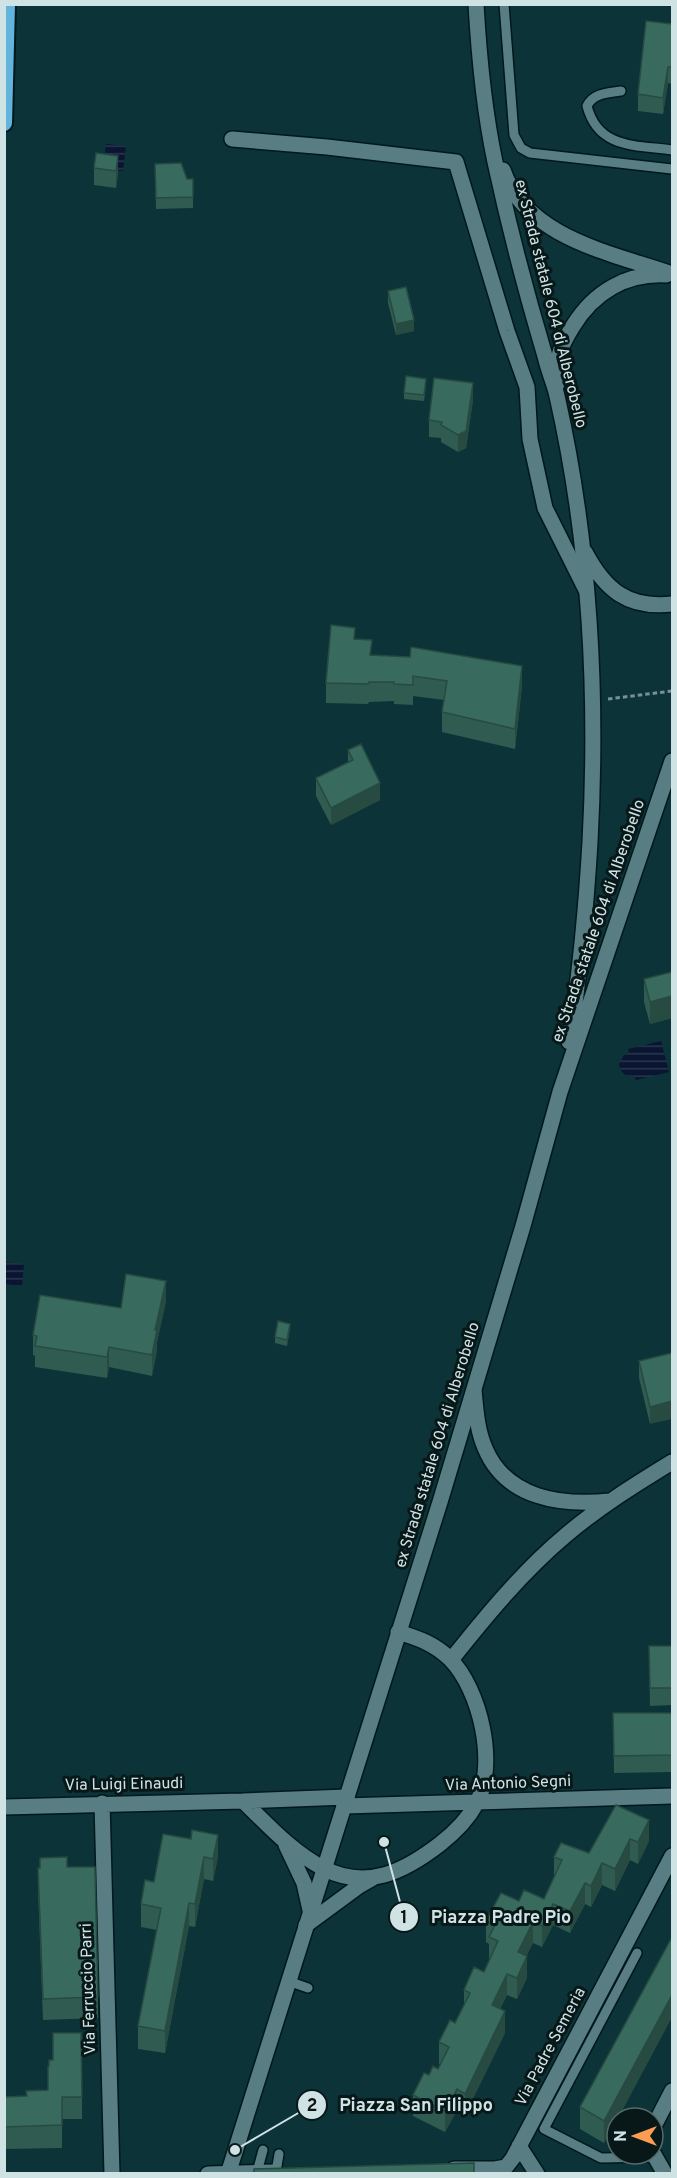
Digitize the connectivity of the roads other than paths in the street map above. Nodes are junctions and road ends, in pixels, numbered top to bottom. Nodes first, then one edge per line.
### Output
1 (476, 4) edge
2 (504, 4) edge
3 (7, 9) edge
4 (621, 91) dead end
5 (484, 99) junction
6 (4, 123) edge
7 (232, 139) dead end
8 (672, 150) edge
9 (672, 169) edge
10 (672, 275) edge
11 (556, 393) junction
12 (582, 547) junction
13 (586, 590) junction
14 (672, 604) edge
15 (672, 761) edge
16 (560, 1092) junction
17 (474, 1390) junction
18 (672, 1462) edge
19 (612, 1501) junction
20 (398, 1632) junction
21 (451, 1660) junction
22 (672, 1796) edge
23 (243, 1801) junction
24 (345, 1801) junction
25 (102, 1803) junction
26 (477, 1803) junction
27 (4, 1807) edge
28 (285, 1842) junction
29 (672, 1856) edge
30 (324, 1869) junction
31 (375, 1877) junction
32 (308, 1917) junction
33 (637, 1953) dead end
34 (288, 1981) junction
35 (308, 1988) dead end
36 (672, 2091) edge
37 (664, 2106) edge
38 (519, 2146) junction
39 (263, 2150) dead end
40 (279, 2154) dead end
41 (605, 2158) edge
42 (441, 2169) edge
43 (257, 2172) edge
44 (281, 2172) edge
45 (228, 2173) edge
46 (112, 2174) edge
47 (208, 2174) edge
48 (537, 2174) edge

1 - 5 street, ex Strada statale 604 di Alberobello
2 - 9 lane
3 - 6 highway
4 - 8 lane
5 - 10 street, ex Strada statale 604 di Alberobello
5 - 11 street, ex Strada statale 604 di Alberobello
7 - 13 street
10 - 11 street
11 - 12 street, ex Strada statale 604 di Alberobello
12 - 13 street, ex Strada statale 604 di Alberobello
12 - 14 street
13 - 16 street, ex Strada statale 604 di Alberobello
15 - 16 street, ex Strada statale 604 di Alberobello
16 - 17 street, ex Strada statale 604 di Alberobello
17 - 19 street
17 - 20 street, ex Strada statale 604 di Alberobello
18 - 19 street
19 - 21 street
20 - 21 street
20 - 24 street, ex Strada statale 604 di Alberobello
21 - 26 street
22 - 26 street, Via Antonio Segni
23 - 24 street, Via Luigi Einaudi
23 - 25 street, Via Luigi Einaudi
23 - 28 street
24 - 26 street, Via Antonio Segni
24 - 30 street, ex Strada statale 604 di Alberobello
25 - 27 street, Via Luigi Einaudi
25 - 46 street, Via Ferruccio Parri
26 - 31 street
28 - 30 street
28 - 32 street
29 - 38 street, Via Padre Semeria
30 - 31 street
30 - 32 street, ex Strada statale 604 di Alberobello
31 - 32 street
32 - 34 street, ex Strada statale 604 di Alberobello
33 - 41 lane
34 - 35 lane
34 - 45 street, ex Strada statale 604 di Alberobello
36 - 37 street
38 - 42 street, Via Padre Semeria
38 - 48 street
39 - 43 lane
40 - 44 lane
43 - 44 street
43 - 45 street
45 - 47 street

